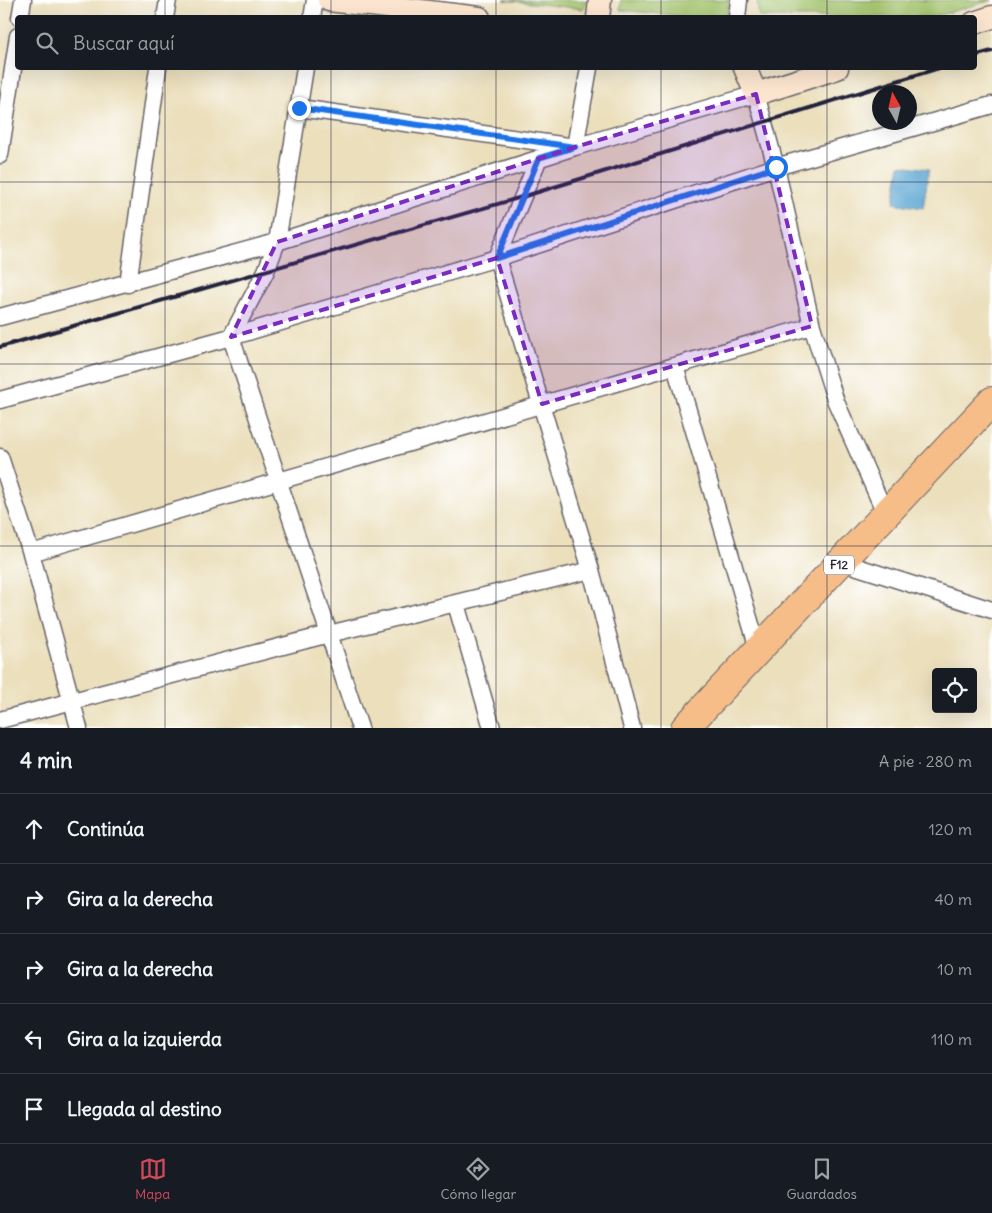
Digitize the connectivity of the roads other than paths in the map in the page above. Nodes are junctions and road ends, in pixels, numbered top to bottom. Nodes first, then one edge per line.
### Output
1 (23, 0) edge
2 (168, 0) edge
3 (315, 0) edge
4 (329, 0) edge
5 (600, 0) edge
6 (739, 0) edge
7 (20, 15) edge
8 (166, 15) edge
9 (312, 15) edge
10 (454, 15) edge
11 (598, 15) edge
12 (736, 15) edge
13 (992, 17) edge
14 (977, 22) edge
15 (15, 55) edge
16 (158, 70) edge
17 (305, 70) edge
18 (589, 70) edge
19 (746, 70) edge
20 (831, 70) edge
21 (756, 94) junction
22 (992, 105) edge
23 (299, 108) junction
24 (575, 147) junction
25 (0, 148) edge
26 (539, 158) junction
27 (776, 167) junction
28 (276, 242) junction
29 (497, 258) junction
30 (128, 284) junction
31 (0, 317) edge
32 (812, 326) junction
33 (231, 337) junction
34 (675, 366) junction
35 (0, 400) edge
36 (992, 401) edge
37 (542, 404) junction
38 (0, 457) edge
39 (278, 480) junction
40 (886, 515) junction
41 (31, 553) junction
42 (842, 562) junction
43 (591, 570) junction
44 (456, 604) junction
45 (992, 610) edge
46 (329, 634) junction
47 (759, 652) junction
48 (70, 700) junction
49 (0, 720) edge
50 (79, 728) edge
51 (360, 728) edge
52 (492, 728) edge
53 (632, 728) edge
54 (685, 728) edge

1 - 7 street
2 - 8 street
3 - 9 street
4 - 10 main road
5 - 11 main road
6 - 12 street
13 - 14 main road
15 - 25 street
16 - 30 street
17 - 23 street
18 - 24 street
19 - 21 main road
20 - 21 main road
21 - 24 street
21 - 27 street
22 - 27 street
23 - 24 street
23 - 28 street
24 - 26 street
26 - 28 street
26 - 29 street
27 - 29 street
27 - 32 street
28 - 30 street
28 - 33 street
29 - 33 street
29 - 37 street
30 - 31 street
32 - 34 street
32 - 40 street
33 - 35 street
33 - 39 street
34 - 37 street
34 - 47 street
36 - 40 highway, F12
37 - 39 street
37 - 43 street
38 - 41 street
39 - 41 street
39 - 46 street
40 - 42 highway, F12
41 - 48 street
42 - 45 street
42 - 47 highway, F12
43 - 44 street
43 - 53 street
44 - 46 street
44 - 52 street
46 - 48 street
46 - 51 street
47 - 54 highway, F12
48 - 49 street
48 - 50 street

